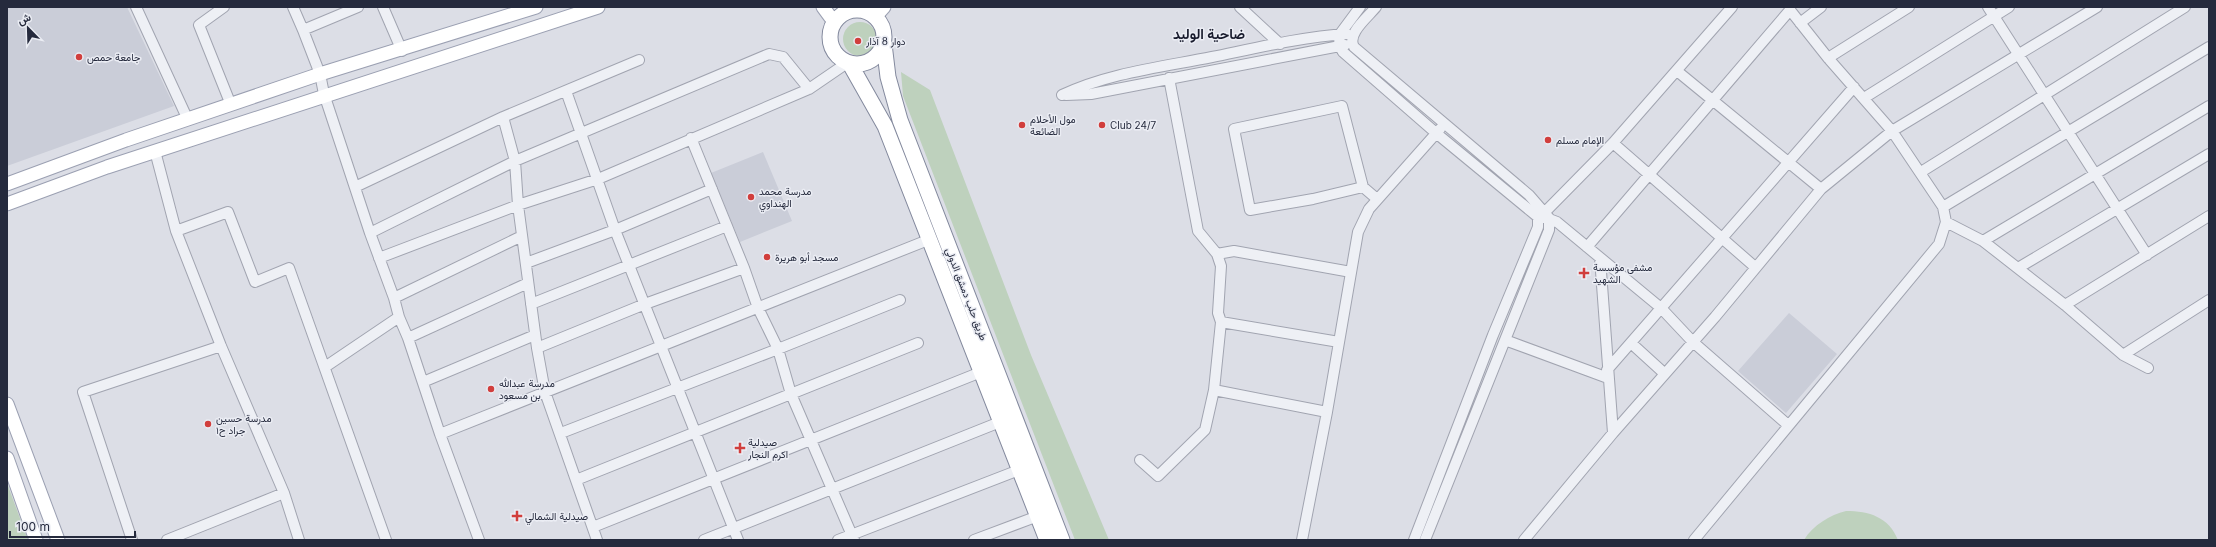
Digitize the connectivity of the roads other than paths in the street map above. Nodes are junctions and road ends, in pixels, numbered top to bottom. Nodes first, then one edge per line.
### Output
1 (136, 7) edge
2 (224, 7) edge
3 (293, 7) edge
4 (358, 7) edge
5 (383, 7) edge
6 (536, 7) edge
7 (598, 7) edge
8 (823, 7) edge
9 (831, 7) edge
10 (1240, 7) edge
11 (1360, 7) edge
12 (1376, 7) edge
13 (1732, 7) edge
14 (1821, 7) edge
15 (1909, 7) edge
16 (1988, 7) edge
17 (2009, 7) edge
18 (2097, 7) edge
19 (2185, 7) edge
20 (1787, 8) edge
21 (871, 10) edge
22 (1994, 16) junction
23 (834, 22) junction
24 (1800, 23) junction
25 (303, 30) junction
26 (1340, 34) junction
27 (1353, 38) junction
28 (884, 44) junction
29 (1280, 44) junction
30 (1339, 46) junction
31 (2209, 46) edge
32 (402, 50) junction
33 (2020, 55) junction
34 (1828, 58) junction
35 (639, 60) dead end
36 (848, 63) junction
37 (1677, 72) junction
38 (320, 74) junction
39 (1169, 78) junction
40 (1854, 87) junction
41 (809, 90) junction
42 (566, 91) junction
43 (324, 94) junction
44 (2044, 95) junction
45 (1864, 98) junction
46 (1712, 100) junction
47 (231, 105) junction
48 (2209, 106) edge
49 (503, 117) junction
50 (188, 120) junction
51 (1445, 124) junction
52 (1892, 131) junction
53 (2069, 132) junction
54 (582, 133) junction
55 (1436, 133) junction
56 (691, 138) junction
57 (1613, 143) junction
58 (155, 151) junction
59 (2209, 154) edge
60 (515, 161) junction
61 (1788, 164) junction
62 (1921, 172) junction
63 (1649, 174) junction
64 (2095, 174) junction
65 (598, 179) junction
66 (7, 184) edge
67 (355, 187) junction
68 (1363, 187) junction
69 (712, 189) junction
70 (1821, 189) junction
71 (1377, 199) junction
72 (7, 204) edge
73 (518, 205) junction
74 (1943, 207) junction
75 (2117, 209) junction
76 (1544, 215) junction
77 (2209, 216) edge
78 (1946, 222) junction
79 (727, 226) junction
80 (615, 230) junction
81 (176, 231) junction
82 (370, 233) junction
83 (522, 236) junction
84 (1723, 239) junction
85 (928, 240) junction
86 (1982, 241) junction
87 (1587, 247) junction
88 (1218, 254) junction
89 (2146, 255) junction
90 (379, 258) junction
91 (1600, 258) junction
92 (526, 263) junction
93 (630, 266) junction
94 (744, 268) junction
95 (1755, 268) junction
96 (2018, 268) junction
97 (1352, 272) junction
98 (528, 283) junction
99 (394, 298) junction
100 (900, 300) dead end
101 (2209, 300) edge
102 (531, 304) junction
103 (644, 304) junction
104 (2065, 305) junction
105 (758, 308) junction
106 (1661, 308) junction
107 (399, 317) junction
108 (1221, 322) junction
109 (535, 335) junction
110 (408, 338) junction
111 (1504, 340) junction
112 (1339, 342) junction
113 (1693, 342) junction
114 (918, 343) dead end
115 (1631, 343) junction
116 (221, 346) junction
117 (662, 346) junction
118 (537, 348) junction
119 (778, 349) junction
120 (2123, 354) junction
121 (324, 367) junction
122 (2148, 368) dead end
123 (981, 372) junction
124 (1608, 374) junction
125 (1665, 374) junction
126 (424, 382) junction
127 (678, 387) junction
128 (1214, 390) junction
129 (545, 392) junction
130 (791, 394) junction
131 (7, 404) edge
132 (1327, 412) junction
133 (1000, 422) junction
134 (1788, 425) junction
135 (696, 432) junction
136 (561, 433) junction
137 (1613, 433) junction
138 (440, 434) junction
139 (812, 439) junction
140 (7, 458) edge
141 (1140, 460) dead end
142 (1019, 470) junction
143 (714, 478) junction
144 (576, 480) junction
145 (832, 489) junction
146 (284, 493) junction
147 (1038, 516) junction
148 (593, 527) junction
149 (734, 528) junction
150 (853, 537) edge
151 (36, 540) edge
152 (58, 540) edge
153 (132, 540) edge
154 (167, 540) edge
155 (299, 540) edge
156 (386, 540) edge
157 (479, 540) edge
158 (598, 540) edge
159 (704, 540) edge
160 (738, 540) edge
161 (838, 540) edge
162 (974, 540) edge
163 (1047, 540) edge
164 (1062, 540) edge
165 (1302, 540) edge
166 (1414, 540) edge
167 (1425, 540) edge
168 (1524, 540) edge
169 (1694, 540) edge

1 - 50 street
2 - 47 street
3 - 25 street
4 - 25 street
5 - 32 street
6 - 32 main road
7 - 43 main road
8 - 23 main road
9 - 23 highway
10 - 29 street
11 - 26 street
12 - 27 street
13 - 37 street
14 - 24 street
15 - 34 street
16 - 22 street
17 - 22 street
18 - 33 street
19 - 44 street
20 - 24 street
20 - 46 street
21 - 23 highway
21 - 28 highway
22 - 33 street
22 - 45 street
23 - 36 highway
24 - 34 street
25 - 38 street
26 - 27 street
26 - 29 street
26 - 30 street
27 - 30 street
27 - 51 street
28 - 36 highway
28 - 164 highway, طريق حلب دمشق الدولي
29 - 39 street
30 - 39 street
30 - 55 street
31 - 53 street
32 - 38 main road
33 - 44 street
33 - 52 street
34 - 40 street
35 - 42 street
36 - 41 street
36 - 85 highway, طريق حلب دمشق الدولي
37 - 46 street
37 - 57 street
38 - 43 street
38 - 47 main road
39 - 88 street
40 - 45 street
40 - 61 street
41 - 54 street
41 - 56 street
42 - 49 street
42 - 54 street
43 - 58 main road
43 - 67 street
44 - 53 street
44 - 62 street
45 - 52 street
46 - 61 street
46 - 63 street
47 - 50 main road
48 - 64 street
49 - 60 street
49 - 67 street
50 - 66 main road
51 - 55 street
51 - 76 street
52 - 62 street
52 - 70 street
53 - 64 street
53 - 74 street
54 - 60 street
54 - 65 street
55 - 71 street
55 - 76 street
56 - 65 street
56 - 69 street
57 - 63 street
57 - 76 street
58 - 72 main road
58 - 81 street
59 - 75 street
60 - 73 street
60 - 82 street
61 - 70 street
61 - 84 street
62 - 74 street
63 - 84 street
63 - 87 street
64 - 75 street
64 - 86 street
65 - 73 street
65 - 80 street
67 - 82 street
68 - 68 street
68 - 71 street
69 - 79 street
69 - 80 street
70 - 95 street
71 - 97 street
73 - 83 street
73 - 90 street
74 - 78 street
75 - 89 street
75 - 96 street
76 - 87 street
76 - 111 street
76 - 166 street
77 - 89 street
78 - 86 street
78 - 134 street
79 - 93 street
79 - 94 street
80 - 92 street
80 - 93 street
81 - 116 street
81 - 121 street
82 - 90 street
83 - 92 street
83 - 99 street
84 - 95 street
84 - 106 street
85 - 105 street
85 - 123 highway, طريق حلب دمشق الدولي
86 - 96 street
87 - 91 street
88 - 97 street
88 - 108 street
89 - 104 street
90 - 99 street
91 - 106 street
91 - 124 street
92 - 98 street
93 - 102 street
93 - 103 street
94 - 103 street
94 - 105 street
95 - 113 street
96 - 104 street
97 - 112 street
98 - 102 street
98 - 110 street
99 - 107 street
100 - 119 street
101 - 120 street
102 - 109 street
103 - 117 street
103 - 118 street
104 - 120 street
105 - 117 street
105 - 119 street
106 - 113 street
106 - 115 street
107 - 110 street
107 - 121 street
108 - 112 street
108 - 128 street
109 - 118 street
109 - 126 street
110 - 126 street
111 - 124 street
111 - 167 street
112 - 132 street
113 - 125 street
113 - 134 street
114 - 130 street
115 - 124 street
115 - 125 street
116 - 146 street
116 - 153 street
117 - 127 street
117 - 129 street
118 - 129 street
119 - 127 street
119 - 130 street
120 - 122 street
121 - 156 street
123 - 133 highway, طريق حلب دمشق الدولي
123 - 139 street
124 - 137 street
125 - 137 street
126 - 138 street
127 - 135 street
127 - 136 street
128 - 132 street
128 - 141 street
129 - 136 street
129 - 138 street
130 - 135 street
130 - 139 street
131 - 152 main road
132 - 165 street
133 - 142 highway, طريق حلب دمشق الدولي
133 - 145 street
134 - 169 street
135 - 143 street
135 - 144 street
136 - 144 street
137 - 168 street
138 - 157 street
139 - 143 street
139 - 145 street
140 - 151 main road
142 - 147 highway, طريق حلب دمشق الدولي
142 - 150 street
143 - 148 street
143 - 149 street
144 - 148 street
145 - 149 street
145 - 150 street
146 - 154 street
146 - 155 street
147 - 162 street
147 - 163 highway, طريق حلب دمشق الدولي
148 - 158 street
149 - 159 street
149 - 160 street
150 - 161 street

